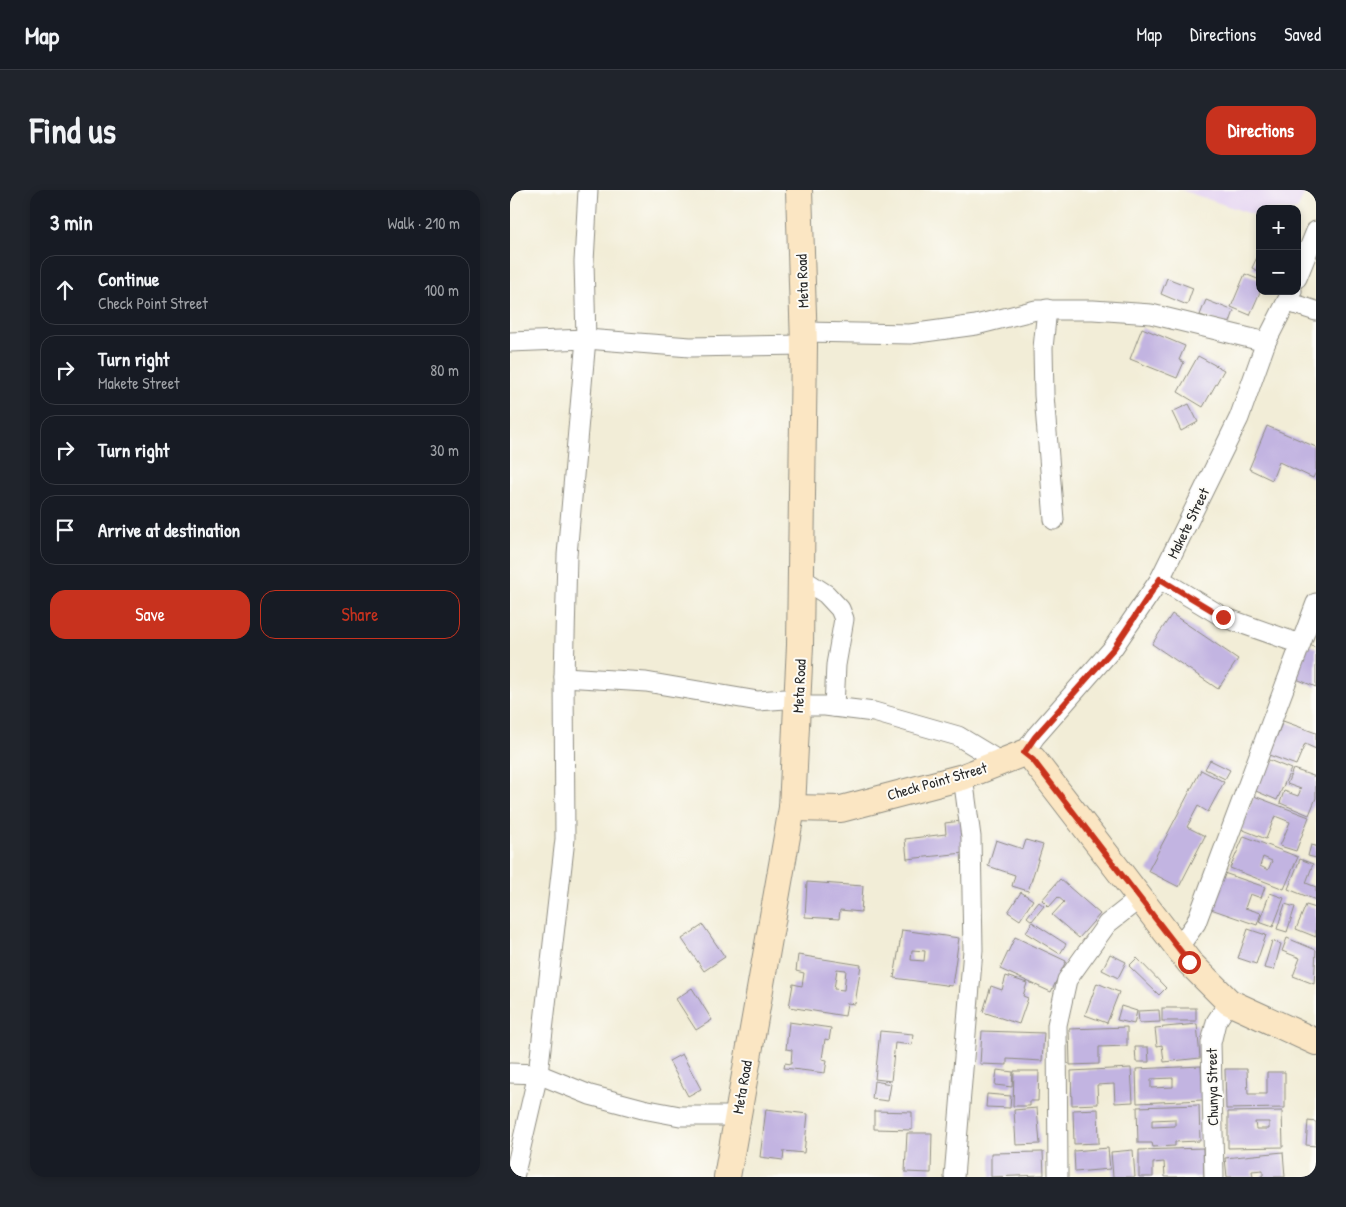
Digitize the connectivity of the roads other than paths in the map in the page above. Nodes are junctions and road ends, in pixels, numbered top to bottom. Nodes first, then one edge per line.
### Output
1 (588, 190) edge
2 (799, 190) edge
3 (1316, 231) edge
4 (1301, 268) edge
5 (1290, 297) edge
6 (1047, 309) junction
7 (1316, 311) edge
8 (804, 339) junction
9 (586, 340) junction
10 (510, 342) edge
11 (1266, 342) junction
12 (1054, 520) dead end
13 (801, 578) junction
14 (1160, 579) junction
15 (1316, 603) edge
16 (1300, 644) junction
17 (564, 677) junction
18 (798, 702) junction
19 (834, 706) junction
20 (1013, 758) junction
21 (963, 777) junction
22 (792, 808) junction
23 (1140, 898) junction
24 (1178, 948) junction
25 (1230, 1002) junction
26 (1316, 1042) edge
27 (510, 1073) edge
28 (538, 1074) junction
29 (737, 1116) junction
30 (514, 1177) edge
31 (727, 1177) edge
32 (954, 1177) edge
33 (1058, 1177) edge
34 (1214, 1177) edge

1 - 9 street
2 - 8 street, Meta Road
3 - 4 street
5 - 7 street
5 - 11 street, Makete Street
6 - 8 street
6 - 11 street
6 - 12 street
8 - 9 street
8 - 13 street, Meta Road
9 - 10 street
9 - 17 street
11 - 14 street, Makete Street
13 - 18 street, Meta Road
13 - 19 street
14 - 16 street
14 - 20 street, Makete Street
15 - 16 street
16 - 24 street
17 - 18 street
17 - 28 street
18 - 19 street
18 - 22 street, Meta Road
19 - 20 street
20 - 21 street, Check Point Street
20 - 23 street
21 - 22 street, Check Point Street
21 - 32 street
22 - 29 street, Meta Road
23 - 24 street
23 - 33 street
24 - 25 street
25 - 26 street
25 - 34 street, Chunya Street
27 - 28 street
28 - 29 street
28 - 30 street
29 - 31 street, Meta Road

